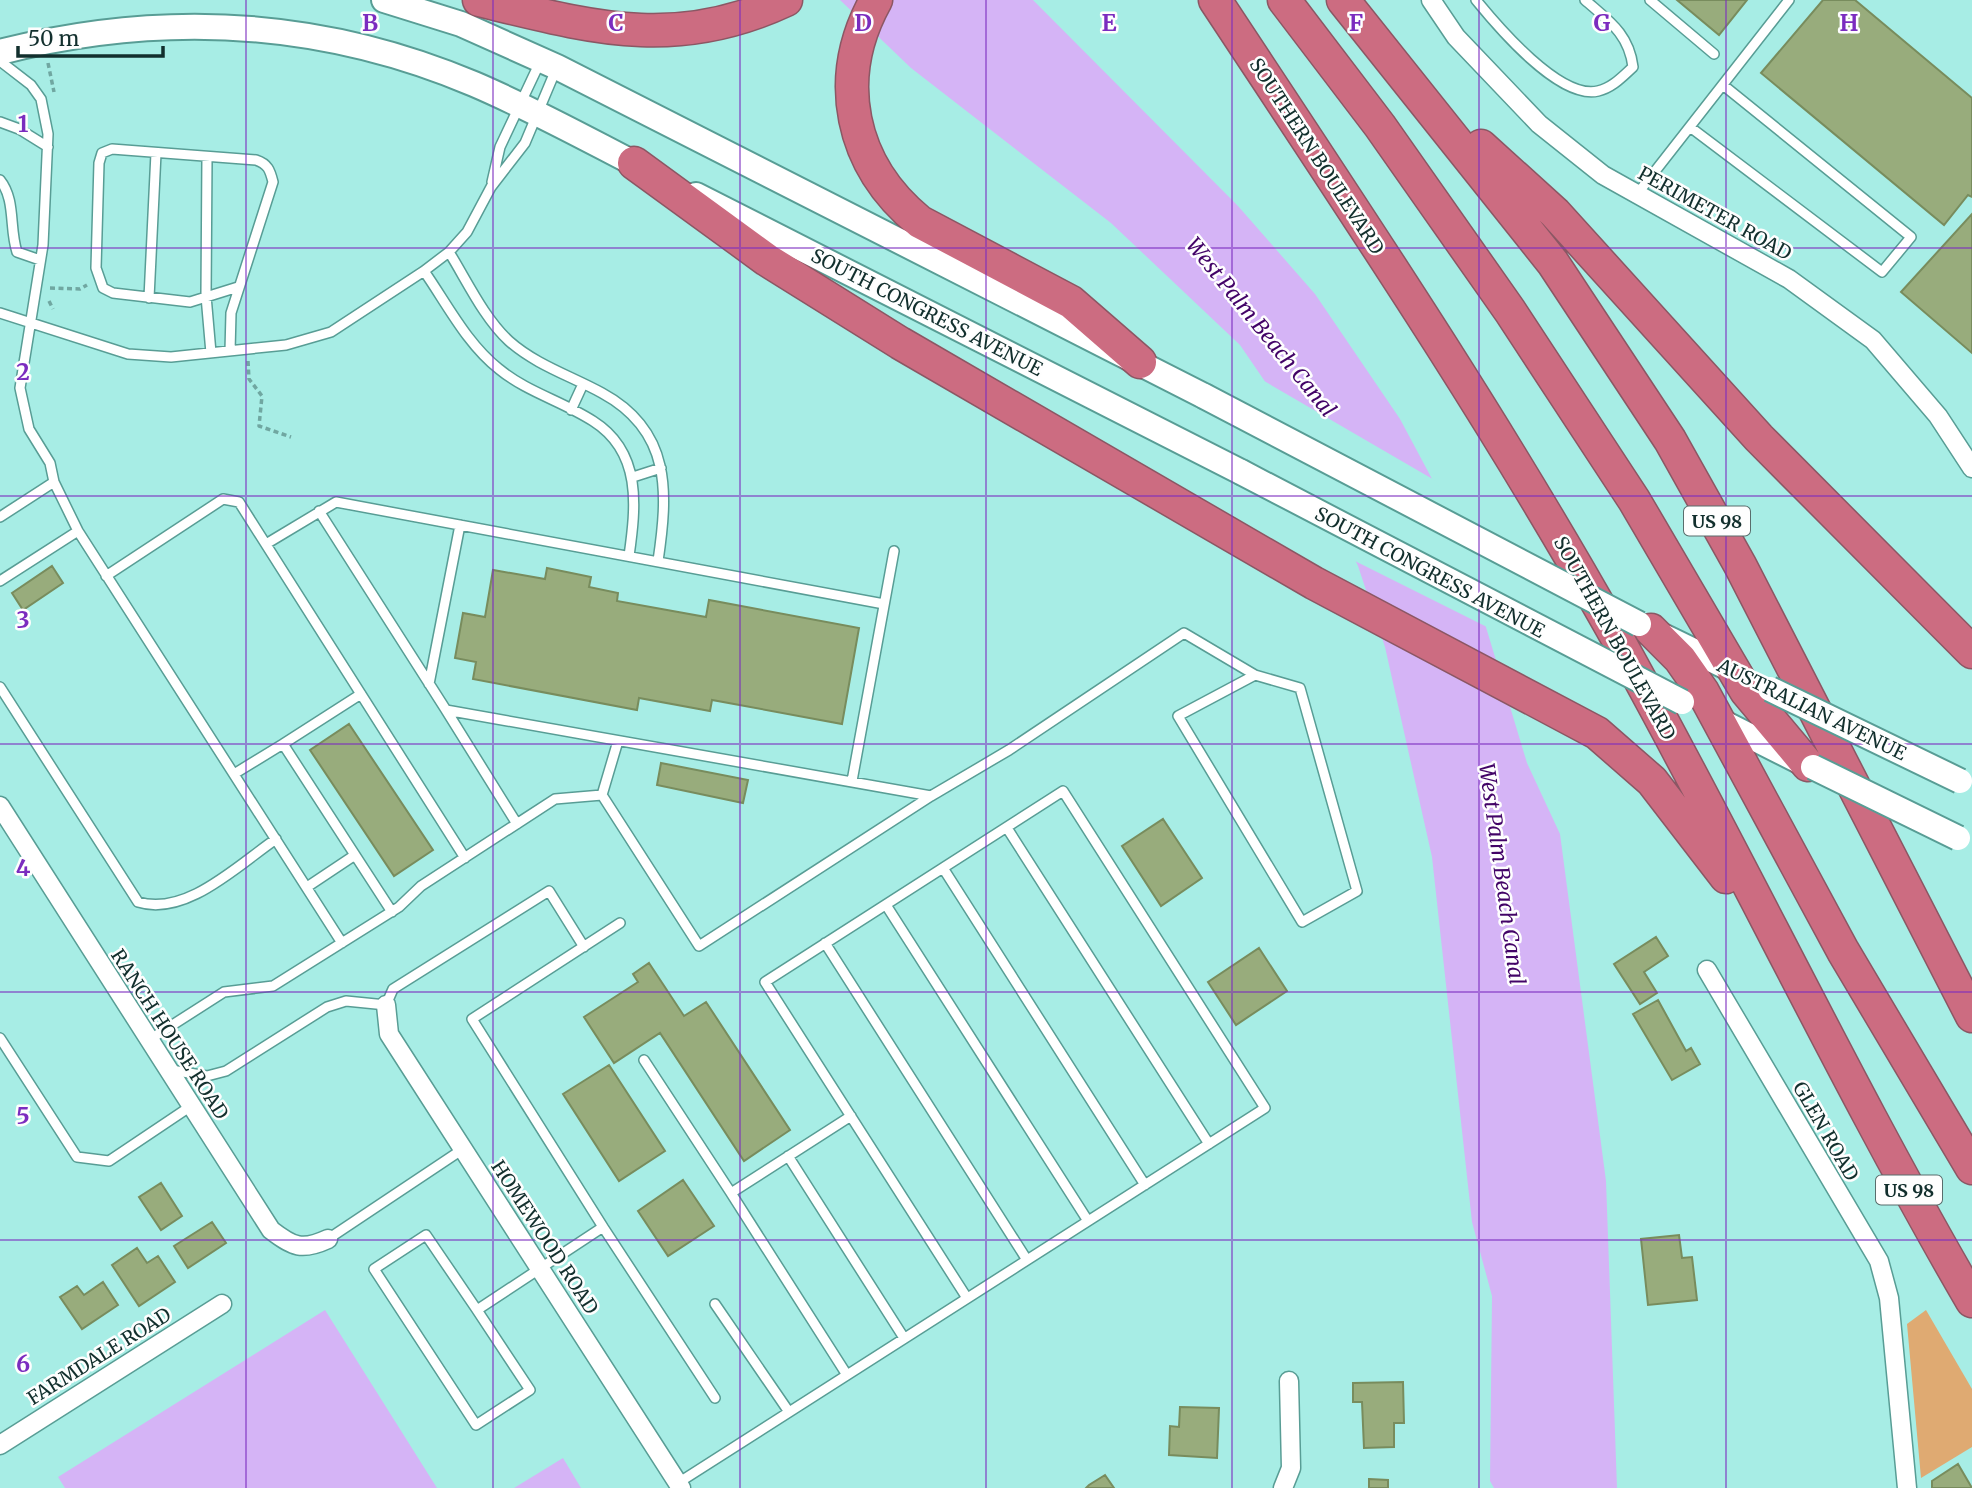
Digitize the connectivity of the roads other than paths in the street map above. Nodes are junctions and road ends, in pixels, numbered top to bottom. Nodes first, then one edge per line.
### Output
1 (384, 0) edge
2 (479, 0) edge
3 (786, 0) edge
4 (876, 0) edge
5 (1193, 0) edge
6 (1215, 0) edge
7 (1284, 0) edge
8 (1343, 0) edge
9 (1431, 0) edge
10 (1476, 0) edge
11 (1585, 0) edge
12 (1650, 0) edge
13 (1789, 0) edge
14 (0, 52) edge
15 (1714, 54) dead end
16 (1252, 56) junction
17 (0, 61) edge
18 (549, 63) junction
19 (1396, 67) junction
20 (1723, 85) junction
21 (529, 109) junction
22 (0, 122) edge
23 (1690, 127) junction
24 (48, 147) junction
25 (156, 153) junction
26 (207, 157) junction
27 (634, 163) junction
28 (0, 180) edge
29 (491, 187) junction
30 (1638, 193) junction
31 (449, 253) junction
32 (40, 260) junction
33 (424, 271) junction
34 (239, 287) junction
35 (206, 296) junction
36 (149, 298) junction
37 (0, 313) edge
38 (29, 320) junction
39 (230, 351) junction
40 (211, 353) junction
41 (1140, 362) junction
42 (583, 384) junction
43 (571, 410) junction
44 (661, 468) junction
45 (1972, 468) edge
46 (633, 477) junction
47 (54, 482) junction
48 (319, 511) junction
49 (0, 517) edge
50 (460, 525) junction
51 (78, 531) junction
52 (266, 544) junction
53 (894, 551) dead end
54 (629, 556) junction
55 (658, 561) junction
56 (106, 576) junction
57 (0, 581) edge
58 (884, 604) junction
59 (1645, 627) junction
60 (1972, 652) edge
61 (1732, 670) junction
62 (1255, 675) junction
63 (429, 684) junction
64 (0, 687) edge
65 (361, 694) junction
66 (446, 710) junction
67 (1717, 720) junction
68 (618, 741) junction
69 (283, 744) junction
70 (1811, 766) junction
71 (234, 774) junction
72 (852, 781) junction
73 (1966, 784) edge
74 (602, 796) junction
75 (931, 796) junction
76 (0, 806) edge
77 (517, 824) junction
78 (1007, 828) junction
79 (276, 839) junction
80 (1972, 846) edge
81 (355, 855) junction
82 (465, 858) junction
83 (943, 868) junction
84 (307, 887) junction
85 (886, 905) junction
86 (392, 912) junction
87 (620, 923) dead end
88 (342, 943) junction
89 (825, 943) junction
90 (1777, 944) junction
91 (584, 947) junction
92 (1707, 970) dead end
93 (386, 1004) junction
94 (1972, 1016) edge
95 (0, 1038) edge
96 (149, 1040) junction
97 (644, 1060) dead end
98 (168, 1070) junction
99 (191, 1106) junction
100 (851, 1116) junction
101 (1209, 1144) junction
102 (463, 1149) junction
103 (788, 1156) junction
104 (1972, 1168) edge
105 (1145, 1185) junction
106 (731, 1193) junction
107 (1088, 1221) junction
108 (603, 1227) junction
109 (328, 1239) joint
110 (1027, 1260) junction
111 (541, 1269) junction
112 (967, 1298) junction
113 (1972, 1301) edge
114 (222, 1304) dead end
115 (715, 1304) dead end
116 (477, 1310) junction
117 (904, 1338) junction
118 (847, 1375) junction
119 (1289, 1381) dead end
120 (715, 1398) dead end
121 (789, 1412) junction
122 (0, 1445) edge
123 (680, 1485) edge
124 (1283, 1488) edge
125 (1907, 1488) edge

1 - 18 main road
2 - 3 highway
4 - 41 highway
5 - 16 highway
6 - 16 highway, SOUTHERN BOULEVARD / US 98
7 - 61 highway
8 - 19 highway, US 98
9 - 30 street, PERIMETER ROAD
10 - 11 lane
12 - 15 lane
13 - 20 lane
14 - 21 main road, SOUTH CONGRESS AVENUE
16 - 90 highway, SOUTHERN BOULEVARD / US 98
17 - 24 lane
18 - 21 lane
18 - 21 lane
18 - 41 main road
19 - 60 highway
19 - 94 highway, US 98
20 - 23 lane
20 - 23 lane
21 - 27 main road, SOUTH CONGRESS AVENUE
21 - 29 lane
21 - 29 lane
22 - 24 lane
23 - 30 lane
24 - 32 lane
25 - 26 lane
25 - 36 lane
25 - 36 lane
26 - 34 lane
26 - 35 lane
27 - 67 main road, SOUTH CONGRESS AVENUE, bridge
27 - 90 highway
28 - 32 lane
29 - 31 lane
30 - 45 street, PERIMETER ROAD
31 - 33 lane
31 - 42 lane
32 - 38 lane
33 - 39 lane
33 - 43 lane
34 - 35 lane
34 - 39 lane
35 - 36 lane
35 - 40 lane
37 - 38 lane
38 - 40 lane
38 - 47 lane
39 - 40 lane
41 - 59 main road, bridge
42 - 43 lane
42 - 44 lane
43 - 46 lane
44 - 46 lane
44 - 55 lane
46 - 54 lane
47 - 49 lane
47 - 51 lane
48 - 50 lane
48 - 52 lane
48 - 63 lane
50 - 54 lane
50 - 63 lane
51 - 56 lane
51 - 57 lane
52 - 56 lane
52 - 65 lane
53 - 58 lane
54 - 55 lane
55 - 58 lane
56 - 71 lane
58 - 72 lane
59 - 61 main road, AUSTRALIAN AVENUE
59 - 67 highway
61 - 70 highway
61 - 73 main road, AUSTRALIAN AVENUE, bridge
62 - 62 lane
62 - 75 lane
63 - 66 lane
64 - 79 lane
65 - 69 lane
65 - 82 lane
66 - 68 lane
66 - 77 lane
67 - 70 main road, SOUTH CONGRESS AVENUE
67 - 104 highway
68 - 72 lane
68 - 74 lane
69 - 71 lane
69 - 81 lane
70 - 80 main road, bridge
71 - 79 lane
72 - 75 lane
74 - 75 lane
74 - 77 lane
76 - 96 street, RANCH HOUSE ROAD
77 - 82 lane
78 - 83 lane
78 - 101 lane
78 - 101 lane
79 - 84 lane
81 - 84 lane
81 - 86 lane
82 - 86 lane
83 - 85 lane
83 - 105 lane
84 - 88 lane
85 - 89 lane
85 - 107 lane
86 - 88 lane
87 - 91 lane
88 - 96 lane
89 - 100 lane
89 - 110 lane
90 - 113 highway, SOUTHERN BOULEVARD / US 98
91 - 93 lane
91 - 108 lane
92 - 125 street, GLEN ROAD
93 - 98 lane
93 - 102 street, HOMEWOOD ROAD
95 - 99 lane
96 - 98 street, RANCH HOUSE ROAD
97 - 106 lane
98 - 99 street, RANCH HOUSE ROAD
99 - 109 street, RANCH HOUSE ROAD
100 - 103 lane
100 - 112 lane
101 - 105 lane
102 - 109 lane
102 - 111 street, HOMEWOOD ROAD
103 - 106 lane
103 - 117 lane
105 - 107 lane
106 - 118 lane
107 - 110 lane
108 - 111 lane
108 - 120 lane
110 - 112 lane
111 - 116 lane
111 - 123 street, HOMEWOOD ROAD
112 - 117 lane
114 - 122 street, FARMDALE ROAD
115 - 121 lane
116 - 116 lane
117 - 118 lane
118 - 121 lane
119 - 124 street
121 - 123 lane

